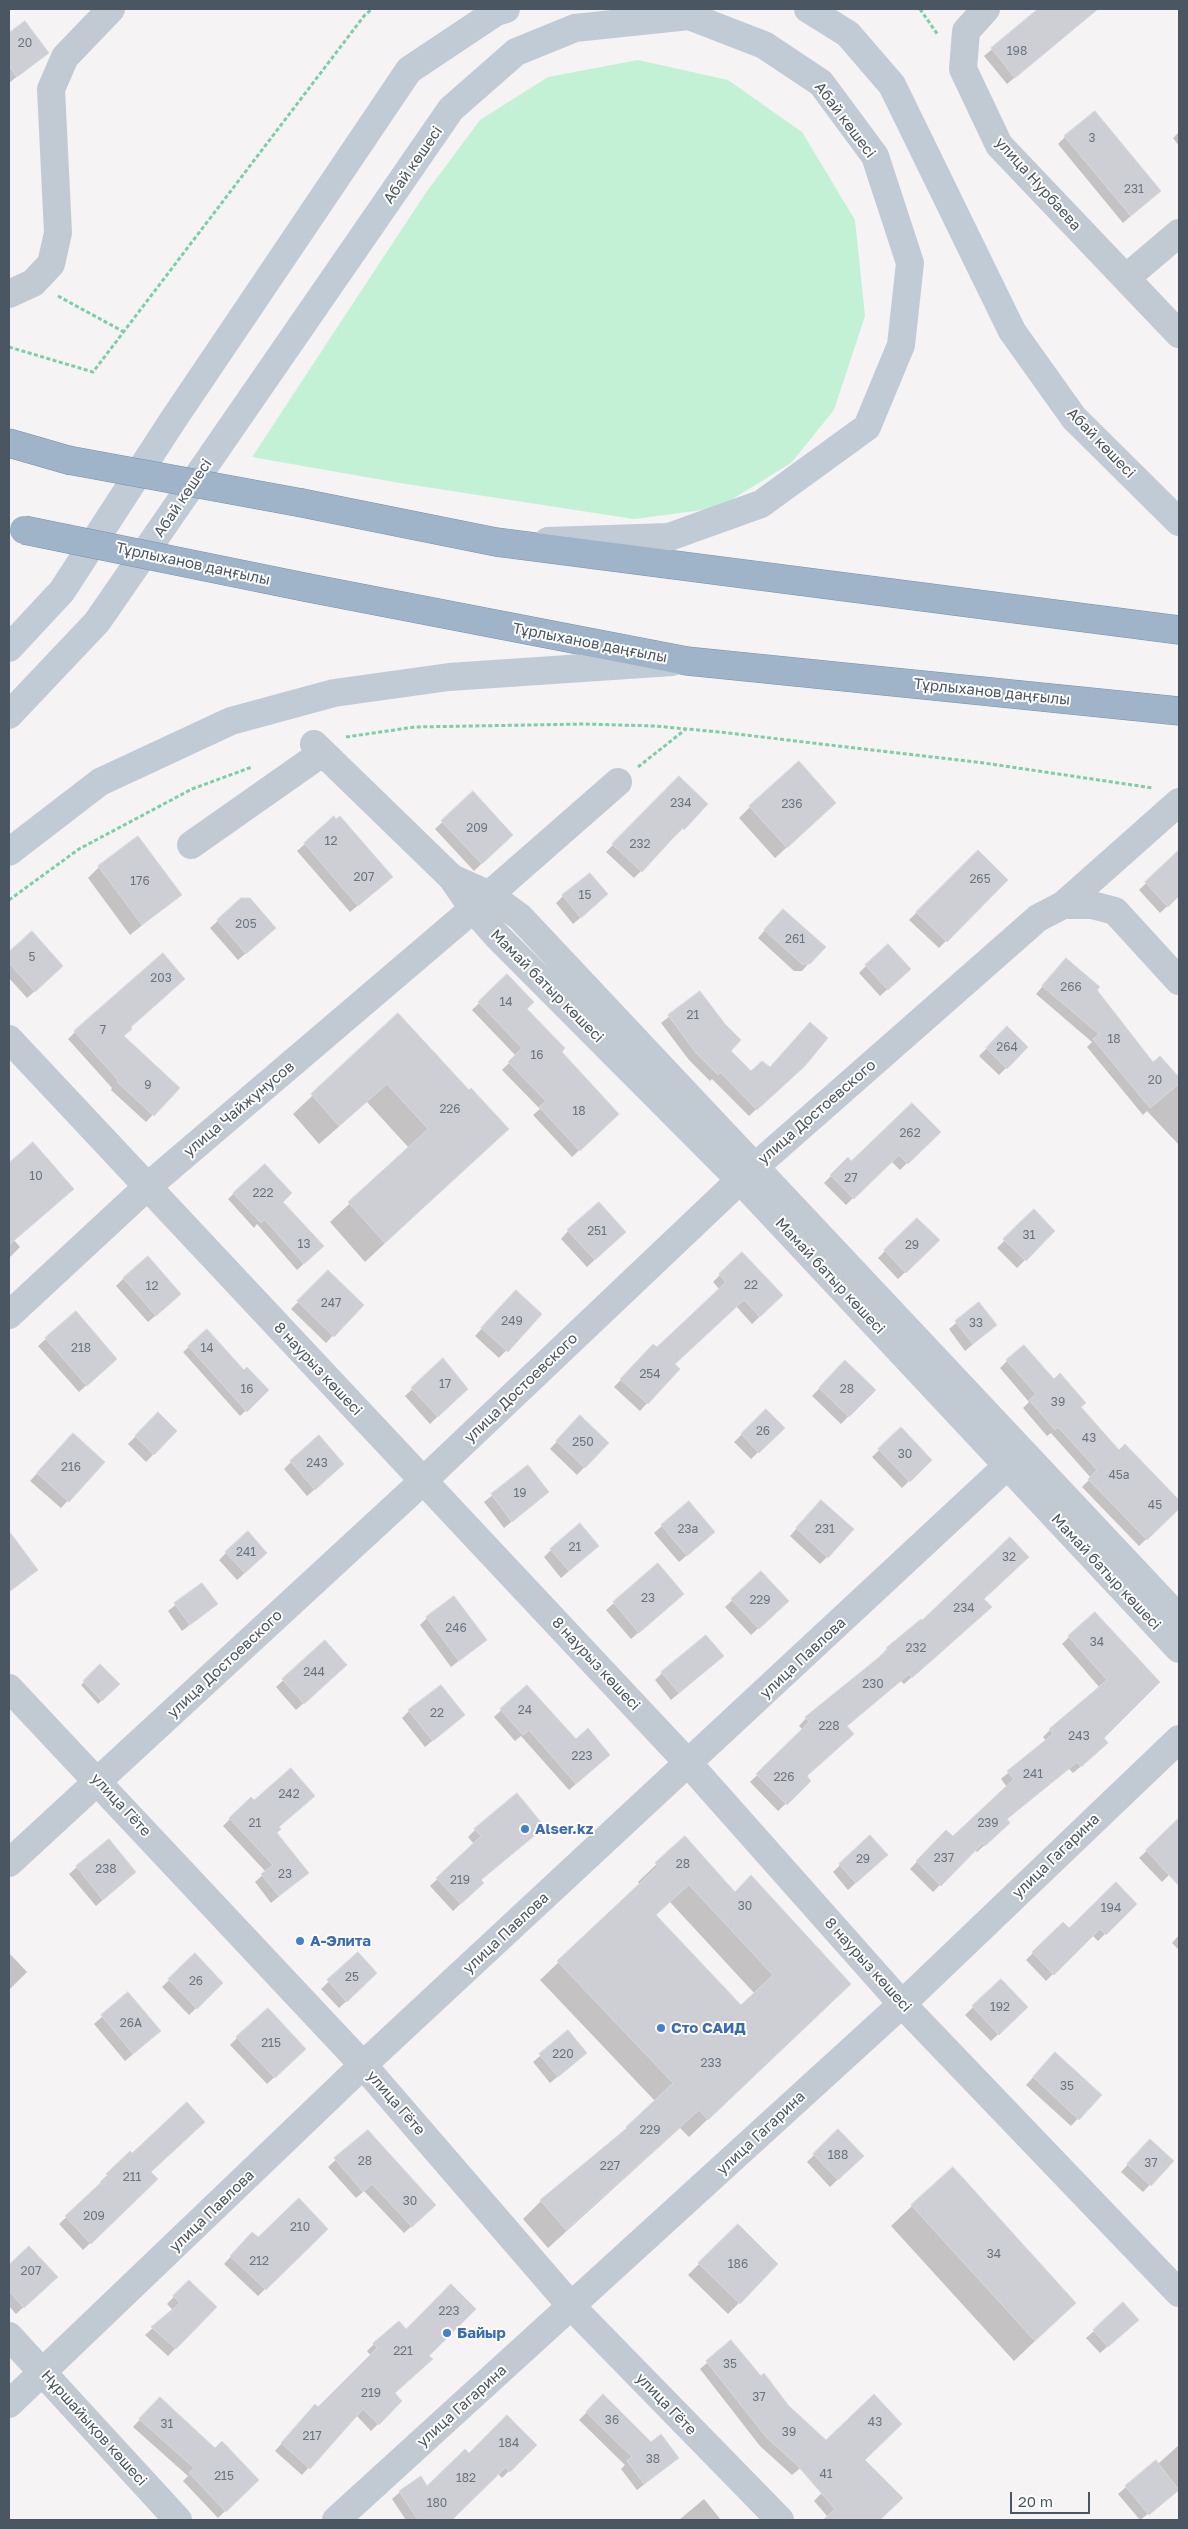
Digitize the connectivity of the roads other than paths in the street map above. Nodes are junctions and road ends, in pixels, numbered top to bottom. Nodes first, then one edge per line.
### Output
1 (111, 9) edge
2 (506, 9) edge
3 (808, 9) edge
4 (986, 9) edge
5 (1179, 234) edge
6 (1126, 278) junction
7 (9, 294) edge
8 (1179, 334) edge
9 (9, 443) edge
10 (1179, 522) edge
11 (16, 527) edge
12 (496, 542) junction
13 (1179, 630) edge
14 (9, 648) edge
15 (687, 661) junction
16 (1179, 711) edge
17 (9, 715) edge
18 (618, 782) road end
19 (1178, 802) edge
20 (191, 845) dead end
21 (9, 852) edge
22 (482, 902) junction
23 (1063, 905) junction
24 (1179, 981) edge
25 (9, 1039) edge
26 (748, 1173) junction
27 (147, 1187) junction
28 (9, 1315) edge
29 (1007, 1466) junction
30 (423, 1481) junction
31 (1179, 1618) edge
32 (1179, 1649) edge
33 (9, 1688) edge
34 (1179, 1739) edge
35 (689, 1764) junction
36 (98, 1782) junction
37 (9, 1863) edge
38 (902, 2004) junction
39 (364, 2065) junction
40 (1179, 2294) edge
41 (572, 2307) junction
42 (9, 2336) edge
43 (44, 2373) junction
44 (9, 2404) edge
45 (178, 2520) edge
46 (336, 2520) edge
47 (780, 2520) edge

1 - 7 street
2 - 14 main road
3 - 10 main road, Абай көшесі
4 - 6 street, улица Нурбаева
5 - 6 street
6 - 8 street, улица Нурбаева
9 - 12 highway, bridge
11 - 15 highway, Тұрлыханов даңғылы, bridge
12 - 13 highway
12 - 17 main road, Абай көшесі
15 - 16 highway, Тұрлыханов даңғылы
15 - 21 main road
18 - 22 street, улица Чайжунусов
19 - 23 street
20 - 22 street, Мамай батыр көшесі
22 - 26 street, Мамай батыр көшесі
22 - 27 street, улица Чайжунусов
23 - 24 street
23 - 26 street, улица Достоевского
25 - 27 street, 8 наурыз көшесі
26 - 29 street, Мамай батыр көшесі
26 - 30 street, улица Достоевского
26 - 31 street, Мамай батыр көшесі
27 - 28 street, улица Чайжунусов
27 - 30 street, 8 наурыз көшесі
29 - 32 street, Мамай батыр көшесі
29 - 35 street, улица Павлова
30 - 35 street, 8 наурыз көшесі
30 - 36 street, улица Достоевского
33 - 36 street, улица Гёте
34 - 38 street, улица Гагарина
35 - 38 street, 8 наурыз көшесі
35 - 39 street, улица Павлова
36 - 37 street, улица Достоевского
36 - 39 street, улица Гёте
38 - 40 street, 8 наурыз көшесі
38 - 41 street, улица Гагарина
39 - 41 street, улица Гёте
39 - 43 street, улица Павлова
41 - 46 street, улица Гагарина
41 - 47 street, улица Гёте
42 - 43 street, Нұршайықов көшесі
43 - 44 street, улица Павлова
43 - 45 street, Нұршайықов көшесі

